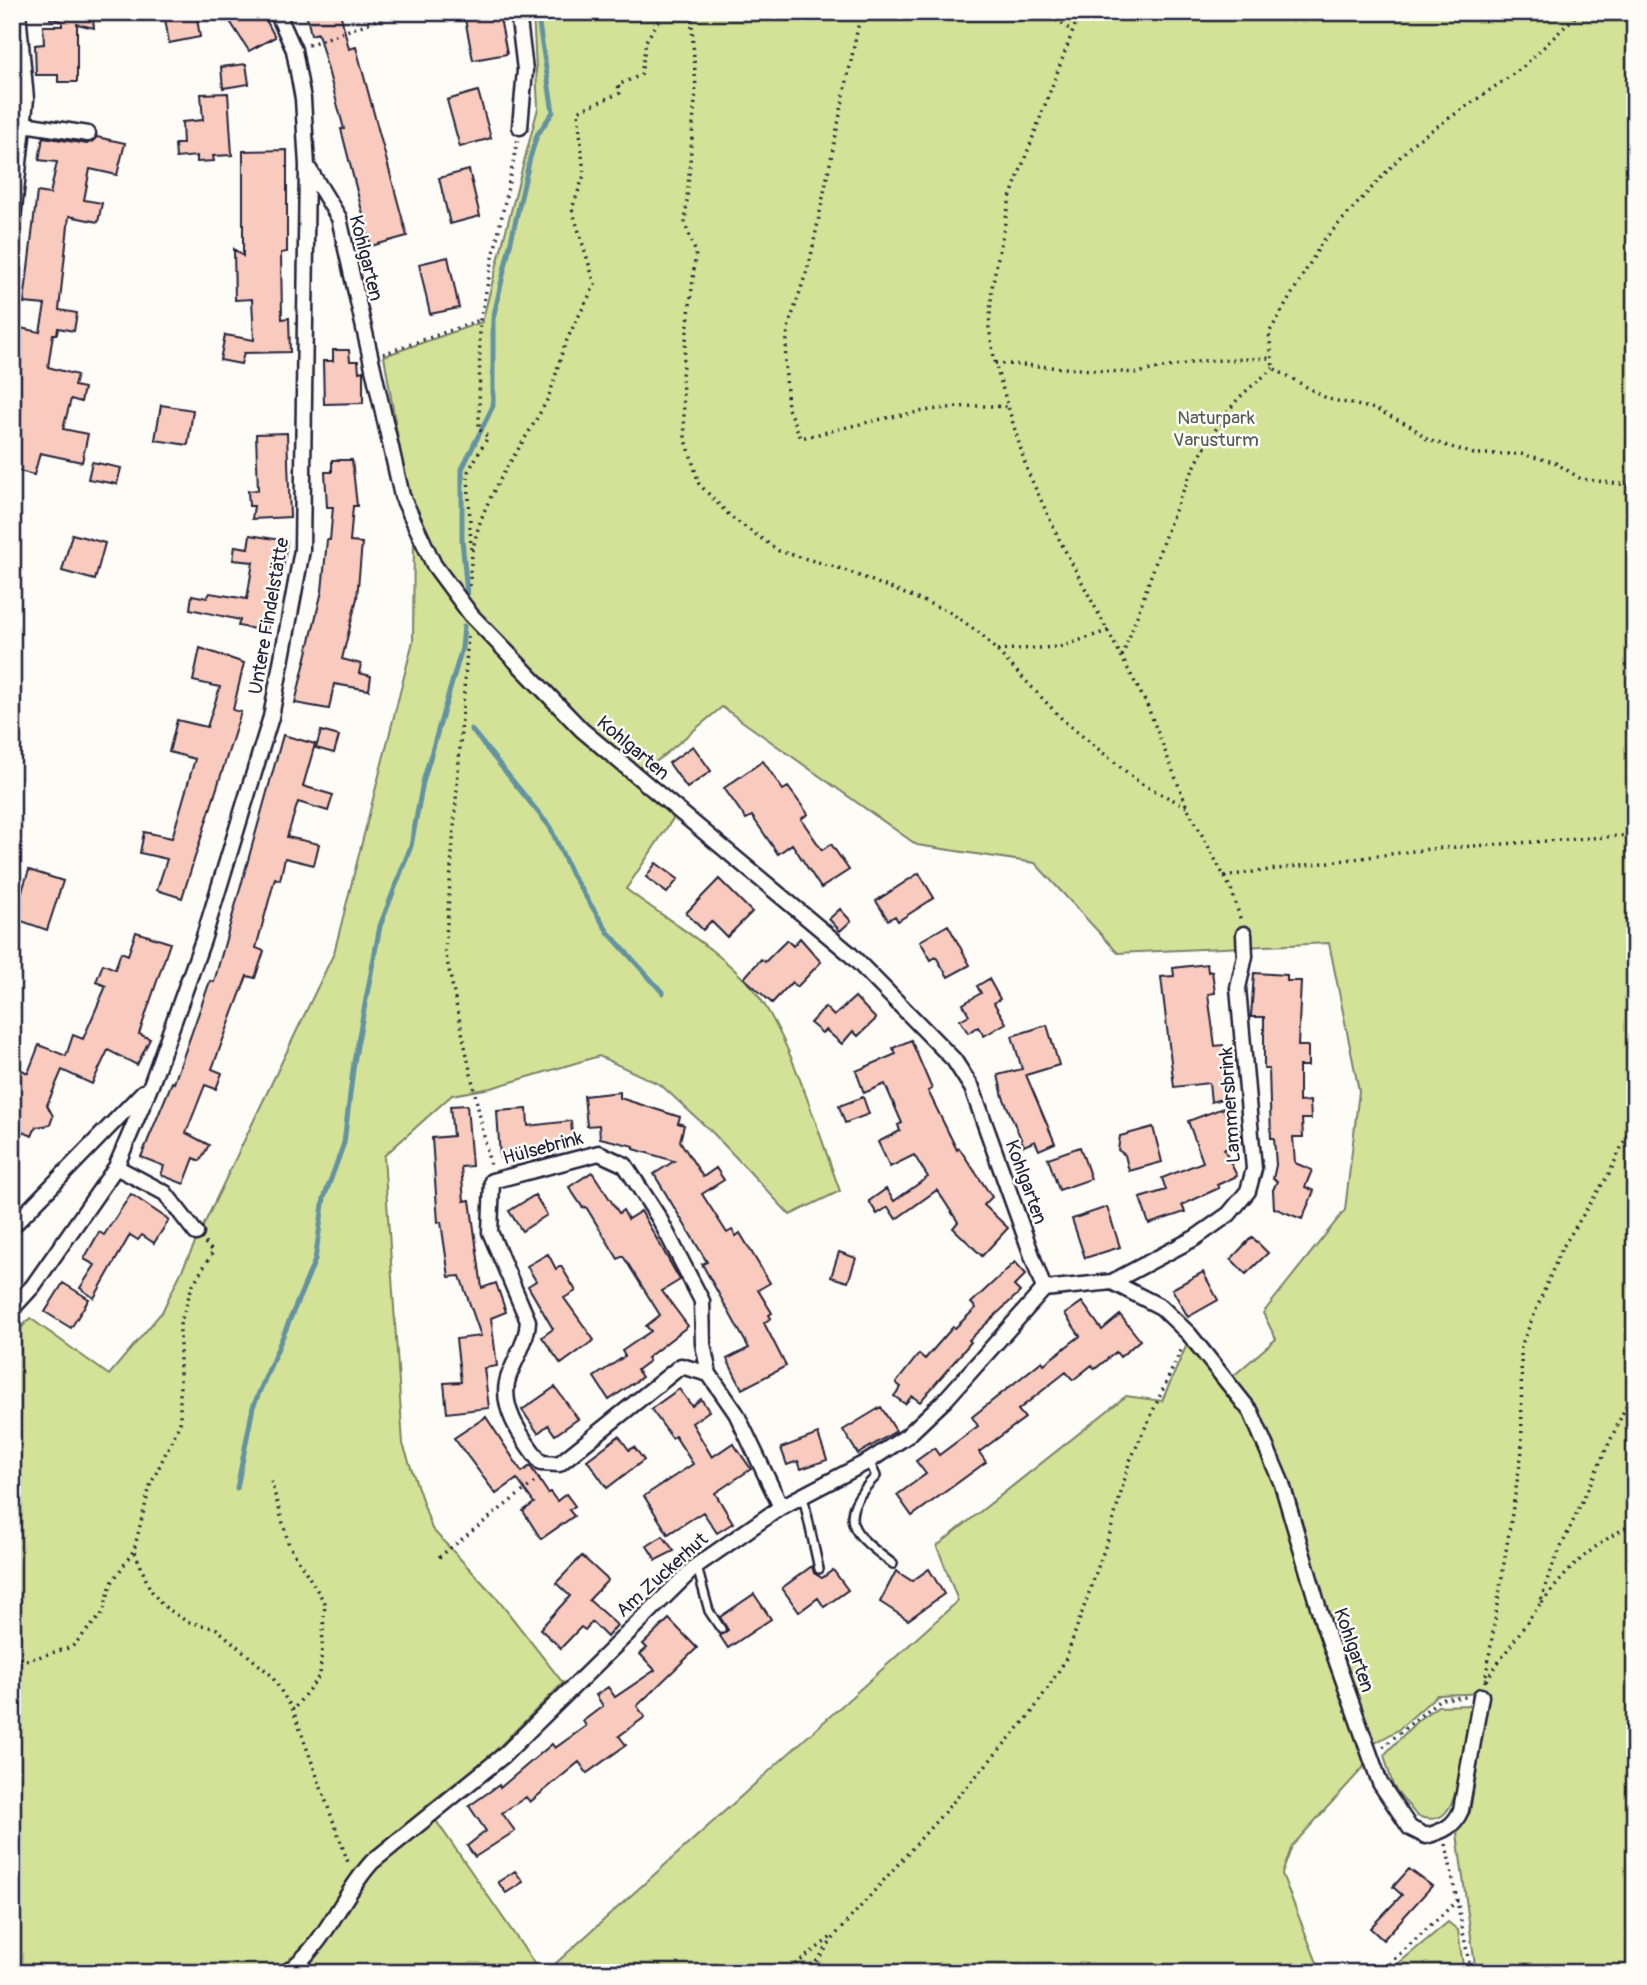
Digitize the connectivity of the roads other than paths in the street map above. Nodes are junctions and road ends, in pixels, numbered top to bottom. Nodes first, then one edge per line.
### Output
1 (18, 12) edge
2 (277, 12) edge
3 (518, 12) edge
4 (24, 124) junction
5 (520, 127) road end
6 (88, 134) dead end
7 (307, 166) junction
8 (12, 228) edge
9 (1244, 934) road end
10 (150, 1085) junction
11 (116, 1167) junction
12 (12, 1227) edge
13 (197, 1233) road end
14 (1112, 1282) junction
15 (1044, 1289) junction
16 (12, 1309) edge
17 (709, 1374) junction
18 (869, 1461) junction
19 (803, 1495) junction
20 (781, 1507) junction
21 (893, 1564) dead end
22 (696, 1566) junction
23 (819, 1569) dead end
24 (721, 1629) dead end
25 (1482, 1696) road end
26 (285, 1973) edge

1 - 4 street
2 - 7 street, Untere Findelstätte
3 - 5 street
4 - 6 street
4 - 8 street
7 - 10 street, Untere Findelstätte
7 - 15 street, Kohlgarten
9 - 14 street, Lammersbrink
10 - 11 street, Untere Findelstätte
10 - 12 street, Untere Findelstätte
11 - 13 street
11 - 16 street, Untere Findelstätte
14 - 15 street
14 - 25 street, Kohlgarten
15 - 18 street, Am Zuckerhut
17 - 17 street, Hülsebrink
17 - 20 street, Hülsebrink
18 - 19 street, Am Zuckerhut
18 - 21 lane
19 - 20 street, Am Zuckerhut
19 - 23 lane
20 - 22 street, Am Zuckerhut
22 - 24 lane
22 - 26 street, Am Zuckerhut

